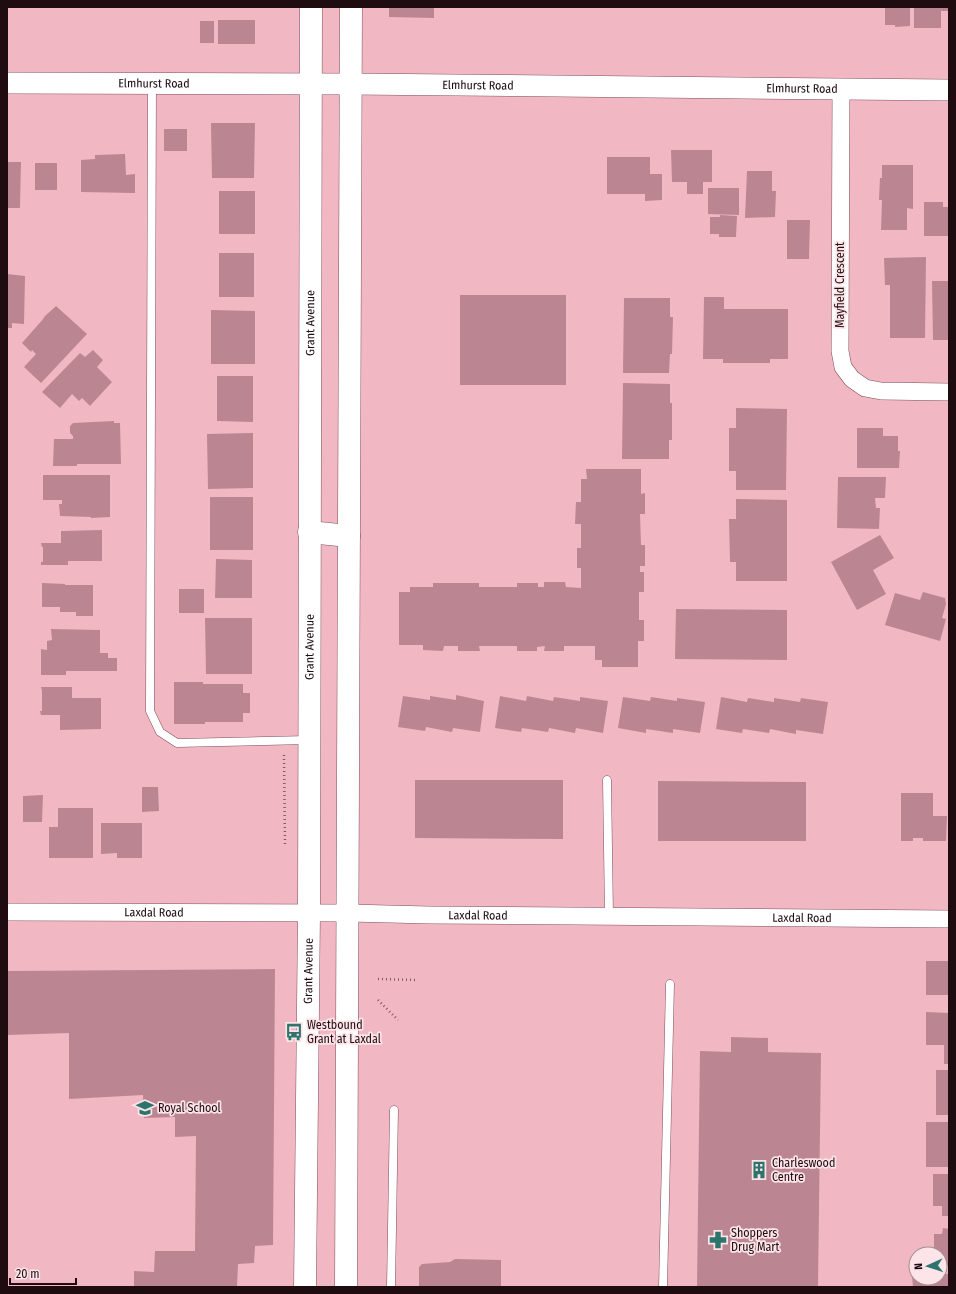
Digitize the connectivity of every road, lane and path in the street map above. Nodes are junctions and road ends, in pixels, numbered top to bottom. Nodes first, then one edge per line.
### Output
1 (311, 7) edge
2 (351, 7) edge
3 (7, 83) edge
4 (152, 83) junction
5 (310, 84) junction
6 (350, 84) junction
7 (841, 88) junction
8 (949, 90) edge
9 (949, 392) edge
10 (309, 532) junction
11 (349, 536) junction
12 (309, 740) junction
13 (284, 741) junction
14 (607, 780) dead end
15 (285, 844) dead end
16 (7, 912) edge
17 (309, 913) junction
18 (349, 913) junction
19 (610, 916) junction
20 (949, 919) edge
21 (378, 978) dead end
22 (418, 980) dead end
23 (670, 984) dead end
24 (378, 1000) dead end
25 (398, 1020) dead end
26 (394, 1110) dead end
27 (305, 1287) edge
28 (346, 1287) edge
29 (392, 1287) edge
30 (663, 1287) edge

1 - 5 main road, Grant Avenue
2 - 6 main road
3 - 4 street, Elmhurst Road
4 - 5 street, Elmhurst Road
4 - 13 lane
5 - 6 street, Elmhurst Road
5 - 10 main road, Grant Avenue
6 - 7 street, Elmhurst Road
6 - 11 main road
7 - 8 street, Elmhurst Road
7 - 9 street, Mayfield Crescent
10 - 11 main road
10 - 12 main road, Grant Avenue
11 - 18 main road
12 - 13 lane
12 - 17 main road, Grant Avenue
13 - 15 path
14 - 19 lane
16 - 17 street, Laxdal Road
17 - 18 street, Laxdal Road
17 - 27 main road, Grant Avenue
18 - 19 street, Laxdal Road
18 - 28 main road
19 - 20 street, Laxdal Road
21 - 22 path
23 - 30 lane
24 - 25 path
26 - 29 lane

